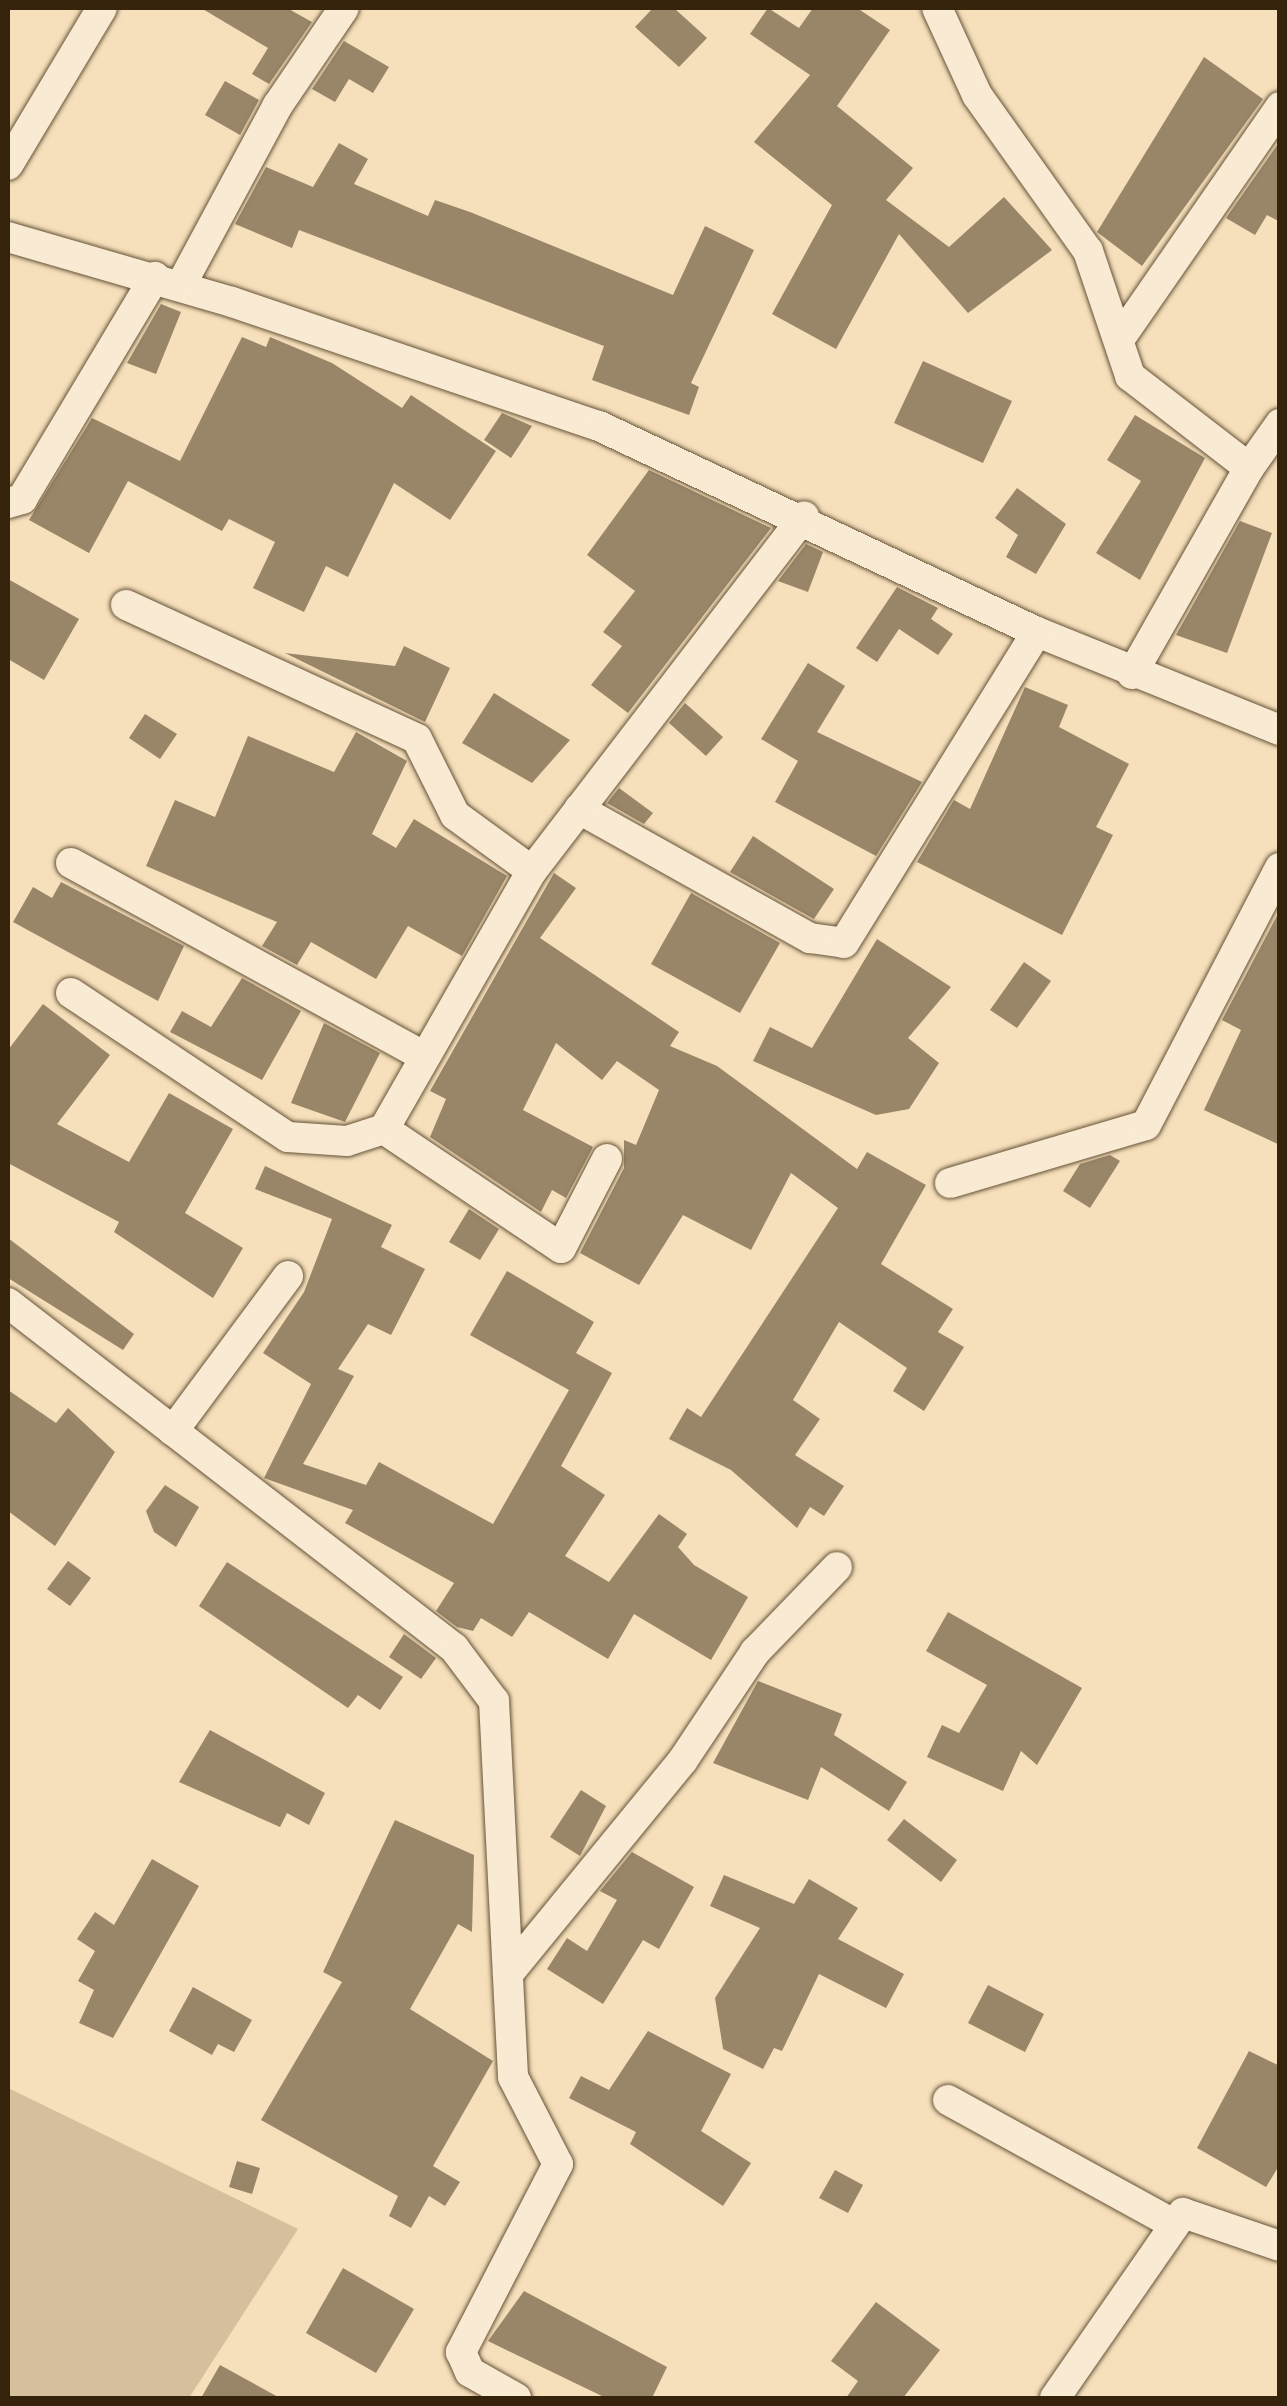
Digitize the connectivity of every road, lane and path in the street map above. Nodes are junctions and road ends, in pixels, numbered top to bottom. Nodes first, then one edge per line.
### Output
1 (102, 8) edge
2 (344, 8) edge
3 (937, 8) edge
4 (1280, 107) edge
5 (8, 165) edge
6 (8, 237) edge
7 (168, 282) junction
8 (1121, 338) junction
9 (1280, 424) edge
10 (1249, 468) junction
11 (8, 503) edge
12 (804, 516) junction
13 (126, 605) dead end
14 (1037, 632) junction
15 (1132, 674) junction
16 (1280, 730) edge
17 (578, 809) junction
18 (71, 863) dead end
19 (1280, 868) edge
20 (532, 871) junction
21 (71, 992) dead end
22 (424, 1056) junction
23 (384, 1129) junction
24 (607, 1159) dead end
25 (950, 1183) dead end
26 (288, 1276) dead end
27 (8, 1303) edge
28 (173, 1431) junction
29 (837, 1567) dead end
30 (508, 1974) junction
31 (948, 2100) dead end
32 (1172, 2223) junction
33 (1280, 2246) edge
34 (516, 2398) edge
35 (1055, 2398) edge

1 - 5 street
2 - 7 street
3 - 8 street
4 - 8 street
6 - 7 street
7 - 11 street
7 - 12 street
8 - 10 street
9 - 10 street
10 - 15 street
12 - 14 street
12 - 17 street
13 - 20 street
14 - 15 street
14 - 17 street
15 - 16 street
17 - 20 street
18 - 22 street
19 - 25 street
20 - 22 street
21 - 23 street
22 - 23 street
23 - 24 street
26 - 28 street
27 - 28 street
28 - 30 street
29 - 30 street
30 - 34 street
31 - 32 street
32 - 33 street
32 - 35 street

